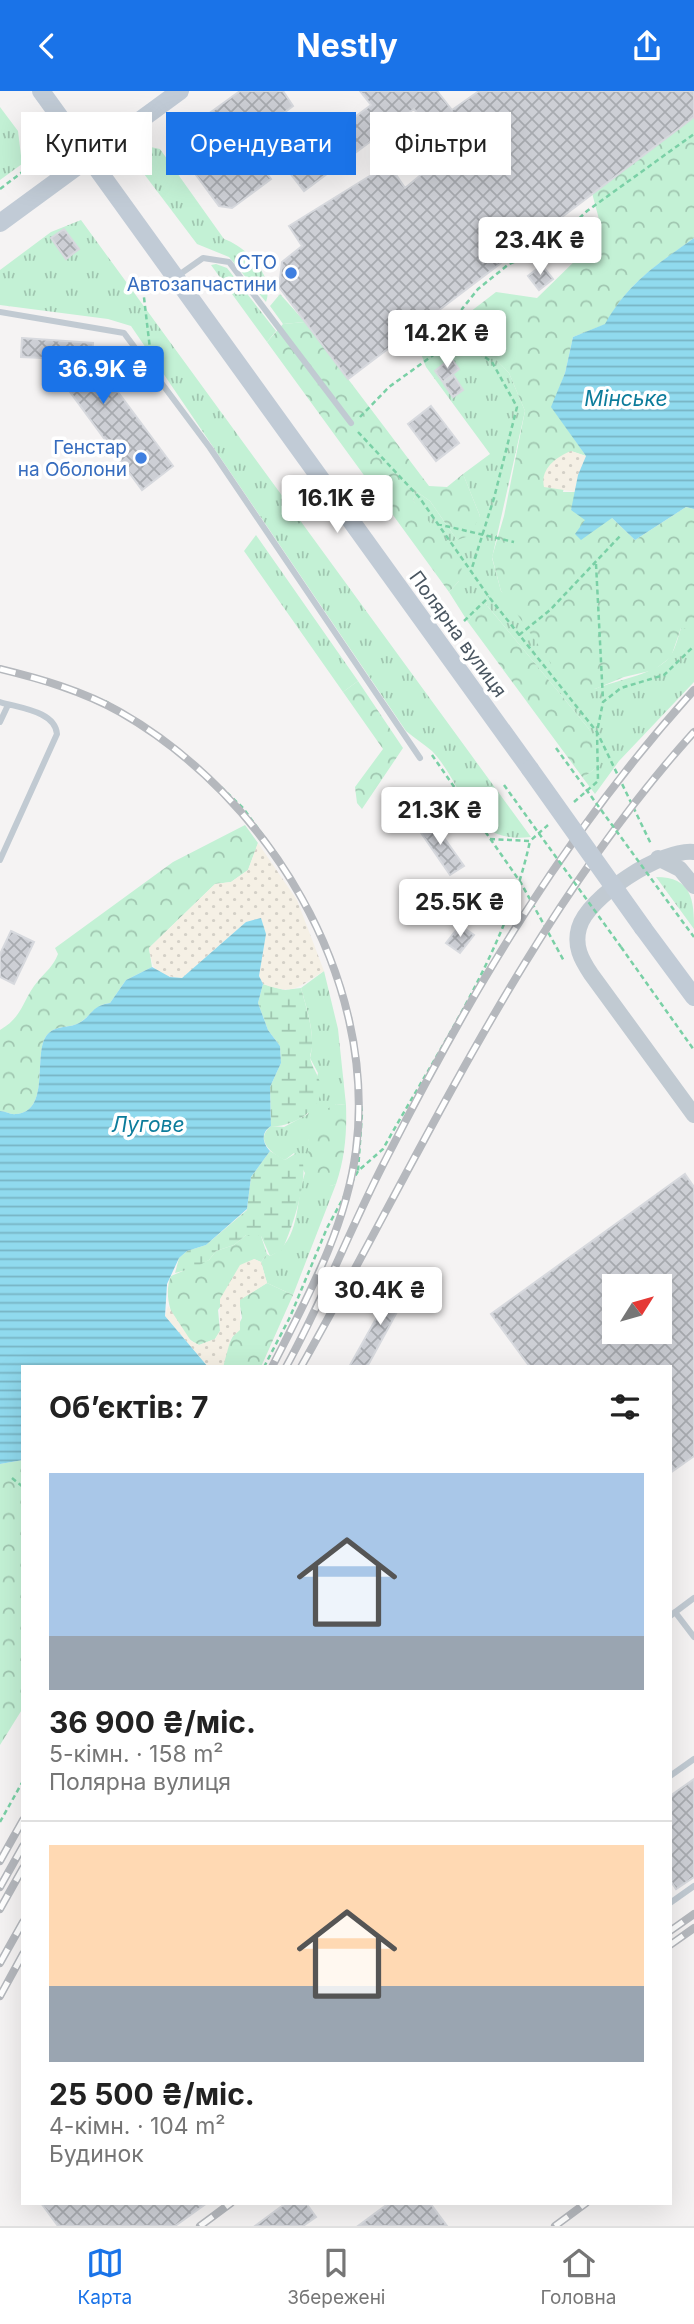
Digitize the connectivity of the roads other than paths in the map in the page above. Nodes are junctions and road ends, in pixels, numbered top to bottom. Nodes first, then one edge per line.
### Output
1 (41, 91) edge
2 (175, 92) edge
3 (56, 112) edge
4 (149, 112) edge
5 (65, 175) edge
6 (102, 175) edge
7 (0, 223) edge
8 (175, 278) junction
9 (0, 312) edge
10 (351, 423) road end
11 (0, 702) edge
12 (8, 705) junction
13 (0, 722) edge
14 (420, 758) dead end
15 (694, 852) edge
16 (658, 858) junction
17 (0, 860) edge
18 (694, 886) edge
19 (694, 997) edge
20 (694, 1115) edge
21 (694, 1598) edge
22 (673, 1614) edge
23 (694, 1637) edge
24 (694, 1759) edge
25 (672, 1775) edge
26 (694, 1886) edge
27 (672, 1902) edge

1 - 3 main road, Полярна вулиця
2 - 4 main road
5 - 7 main road
6 - 8 main road, Полярна вулиця
8 - 10 lane
8 - 19 main road, Полярна вулиця, bridge
9 - 14 lane
11 - 12 lane
12 - 13 lane
12 - 17 lane
15 - 16 street
16 - 18 street
16 - 20 street
21 - 22 lane
22 - 23 lane
24 - 25 lane
26 - 27 lane

